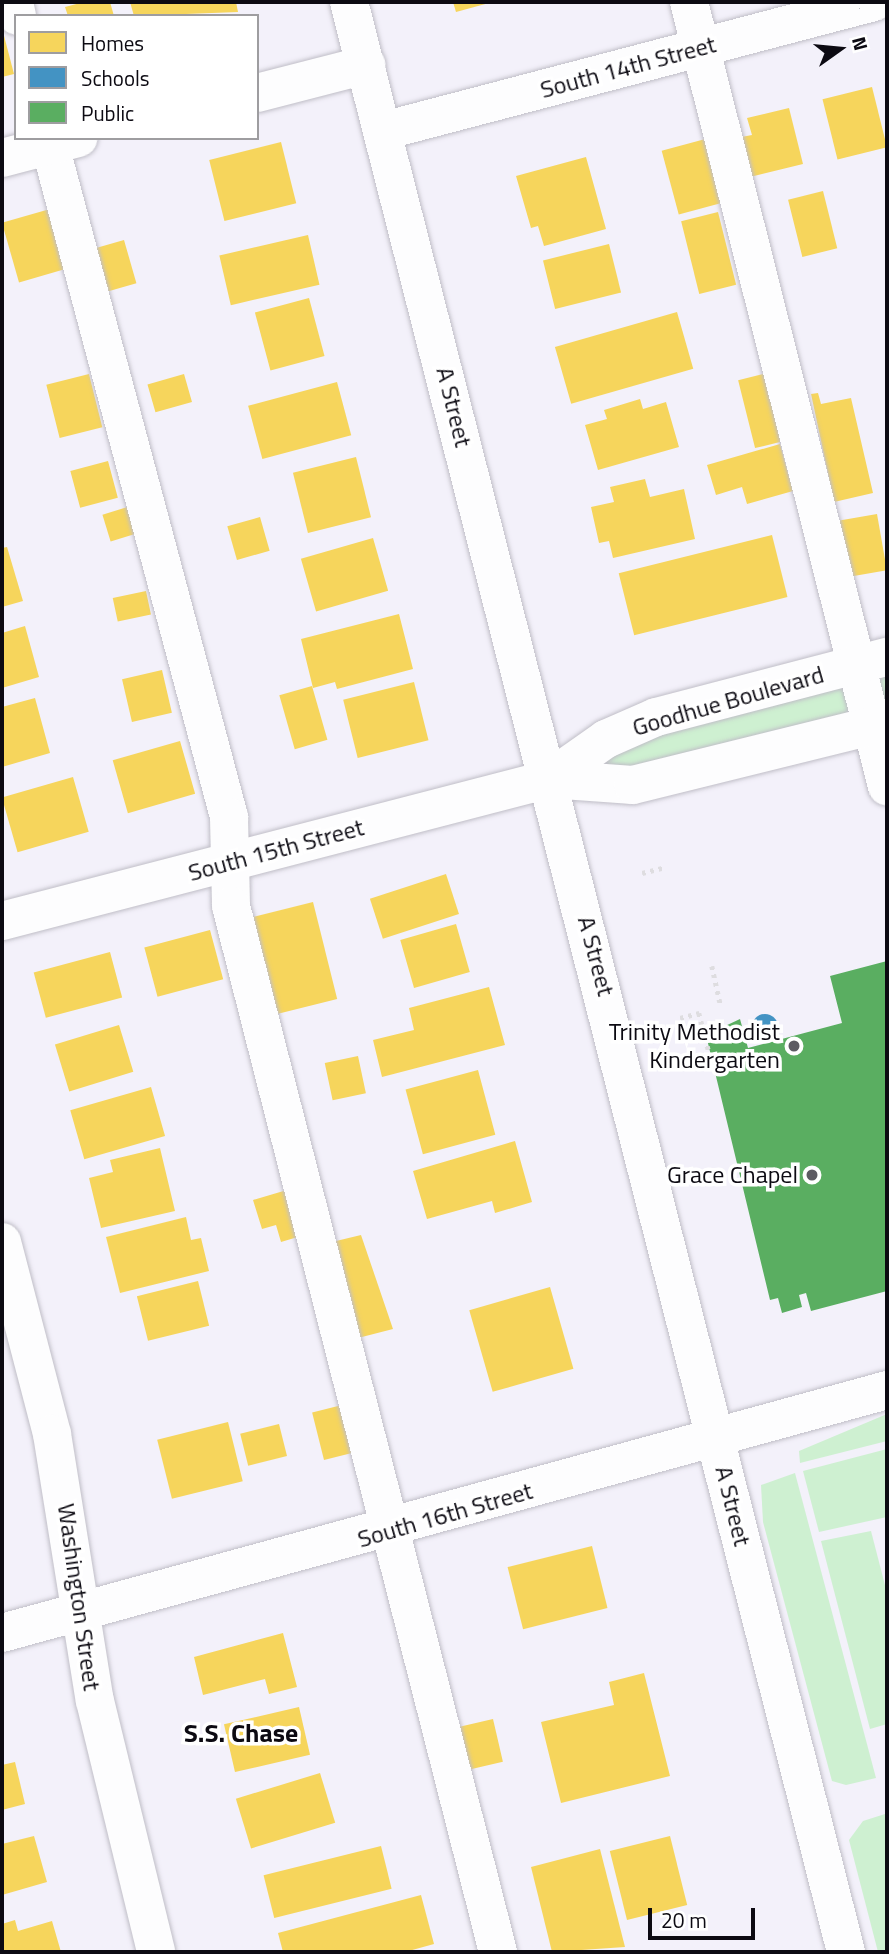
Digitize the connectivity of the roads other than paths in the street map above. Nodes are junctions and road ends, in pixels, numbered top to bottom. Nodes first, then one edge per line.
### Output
1 (349, 2) edge
2 (689, 2) edge
3 (874, 2) edge
4 (701, 47) junction
5 (366, 65) junction
6 (259, 92) edge
7 (383, 131) junction
8 (58, 141) edge
9 (2, 158) edge
10 (872, 661) edge
11 (880, 724) edge
12 (550, 779) junction
13 (887, 786) edge
14 (227, 863) junction
15 (2, 921) edge
16 (2, 1242) edge
17 (887, 1390) edge
18 (716, 1438) junction
19 (389, 1532) junction
20 (81, 1612) junction
21 (2, 1633) edge
22 (156, 1952) edge
23 (498, 1952) edge
24 (846, 1952) edge

1 - 5 main road, A Street
2 - 4 main road
3 - 4 main road, South 14th Street
4 - 7 main road, South 14th Street
4 - 10 main road
5 - 6 main road
5 - 7 main road, A Street
7 - 12 main road, A Street
8 - 9 main road
8 - 14 main road
10 - 11 main road
10 - 12 main road, Goodhue Boulevard
11 - 12 main road
11 - 13 main road
12 - 14 main road, South 15th Street
12 - 18 main road, A Street
14 - 15 main road, South 15th Street
14 - 19 main road
16 - 20 main road, Washington Street
17 - 18 main road, South 16th Street
18 - 19 main road, South 16th Street
18 - 24 main road, A Street
19 - 20 main road, South 16th Street
19 - 23 main road
20 - 21 main road, South 16th Street
20 - 22 main road, Washington Street

